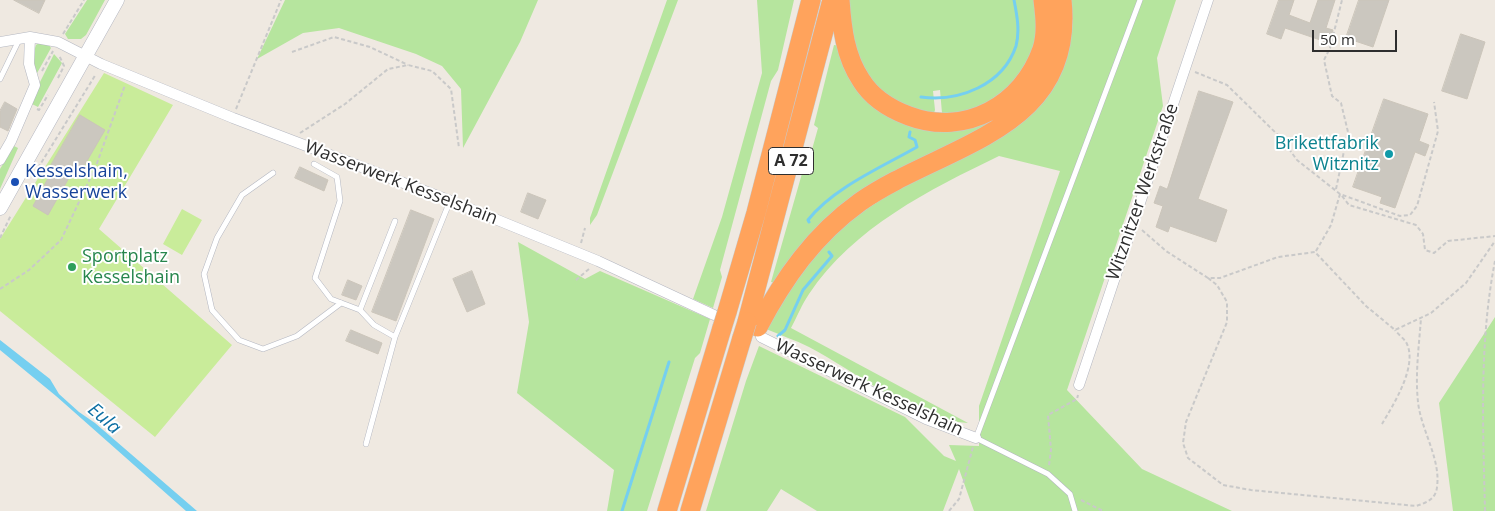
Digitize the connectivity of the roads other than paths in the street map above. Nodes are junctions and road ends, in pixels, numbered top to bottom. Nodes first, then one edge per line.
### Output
1 (117, 0) edge
2 (811, 0) edge
3 (832, 0) edge
4 (840, 0) edge
5 (1044, 0) edge
6 (1062, 0) edge
7 (1140, 0) edge
8 (1208, 0) edge
9 (30, 37) junction
10 (19, 40) junction
11 (0, 42) edge
12 (85, 57) junction
13 (0, 79) edge
14 (0, 160) edge
15 (314, 164) dead end
16 (273, 173) dead end
17 (450, 201) junction
18 (0, 208) edge
19 (394, 221) dead end
20 (341, 303) junction
21 (360, 310) junction
22 (721, 318) junction
23 (752, 333) junction
24 (395, 337) junction
25 (1079, 385) road end
26 (976, 438) junction
27 (366, 444) dead end
28 (667, 511) edge
29 (690, 511) edge
30 (1075, 511) edge

1 - 12 main road
2 - 22 highway, A 72
3 - 23 highway, A 72
4 - 5 highway
6 - 23 highway
7 - 26 lane
8 - 25 street, Witznitzer Werkstraße
9 - 10 street
9 - 12 street, Wasserwerk Kesselshain
9 - 14 street
10 - 11 street
10 - 13 lane
12 - 17 street, Wasserwerk Kesselshain
12 - 18 main road
15 - 20 lane
16 - 20 lane
17 - 22 street, Wasserwerk Kesselshain
17 - 24 lane
19 - 21 lane
20 - 21 lane
21 - 24 lane
22 - 28 highway, A 72
23 - 26 street, Wasserwerk Kesselshain
23 - 29 highway, A 72
24 - 27 lane
26 - 30 lane

